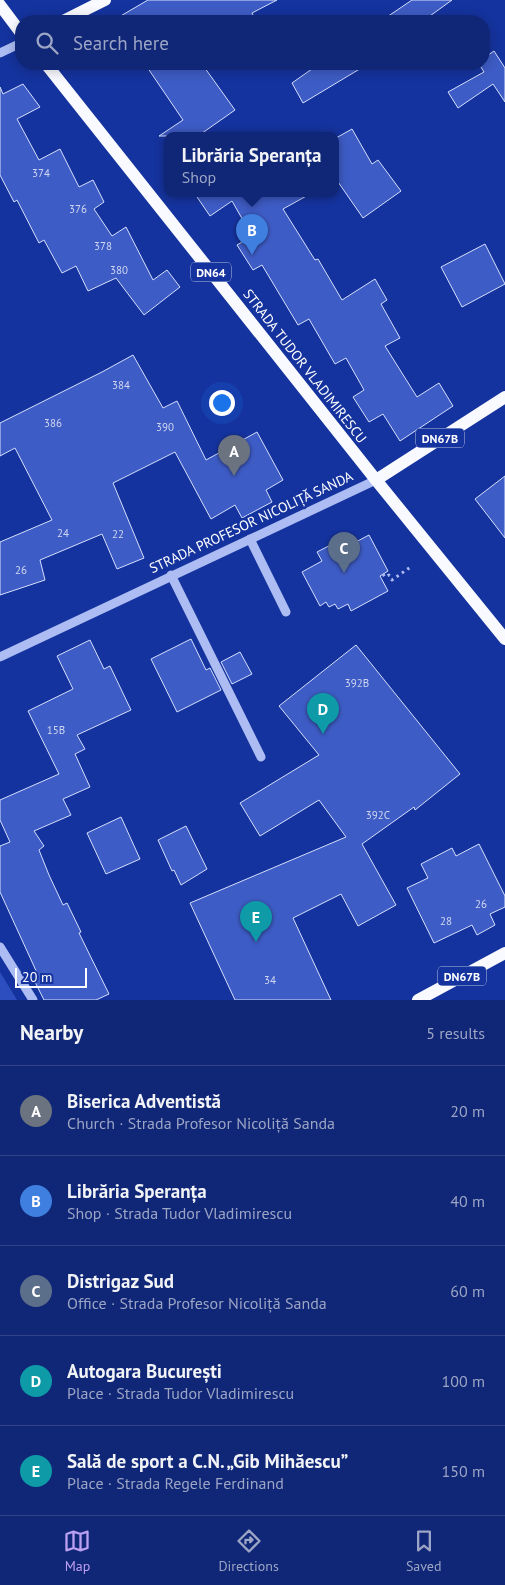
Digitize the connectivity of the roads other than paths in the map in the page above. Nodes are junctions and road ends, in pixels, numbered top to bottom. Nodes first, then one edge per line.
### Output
1 (105, 0) edge
2 (0, 5) edge
3 (75, 15) edge
4 (15, 25) edge
5 (15, 46) edge
6 (0, 53) edge
7 (51, 70) edge
8 (505, 396) edge
9 (376, 480) junction
10 (250, 539) junction
11 (171, 575) junction
12 (286, 612) dead end
13 (505, 638) edge
14 (0, 657) edge
15 (260, 757) dead end
16 (0, 947) edge
17 (505, 953) edge
18 (33, 1000) edge
19 (418, 1000) edge

1 - 3 main road
2 - 4 main road
5 - 6 street
7 - 9 main road, STRADA TUDOR VLADIMIRESCU / DN64
8 - 9 main road, STRADA PROFESOR NICOLIȚĂ SANDA / DN67B
9 - 10 street, STRADA PROFESOR NICOLIȚĂ SANDA
9 - 13 main road, STRADA TUDOR VLADIMIRESCU / DN64
10 - 11 street, STRADA PROFESOR NICOLIȚĂ SANDA
10 - 12 street
11 - 14 street, STRADA PROFESOR NICOLIȚĂ SANDA
11 - 15 street
16 - 18 street
17 - 19 main road, DN67B

